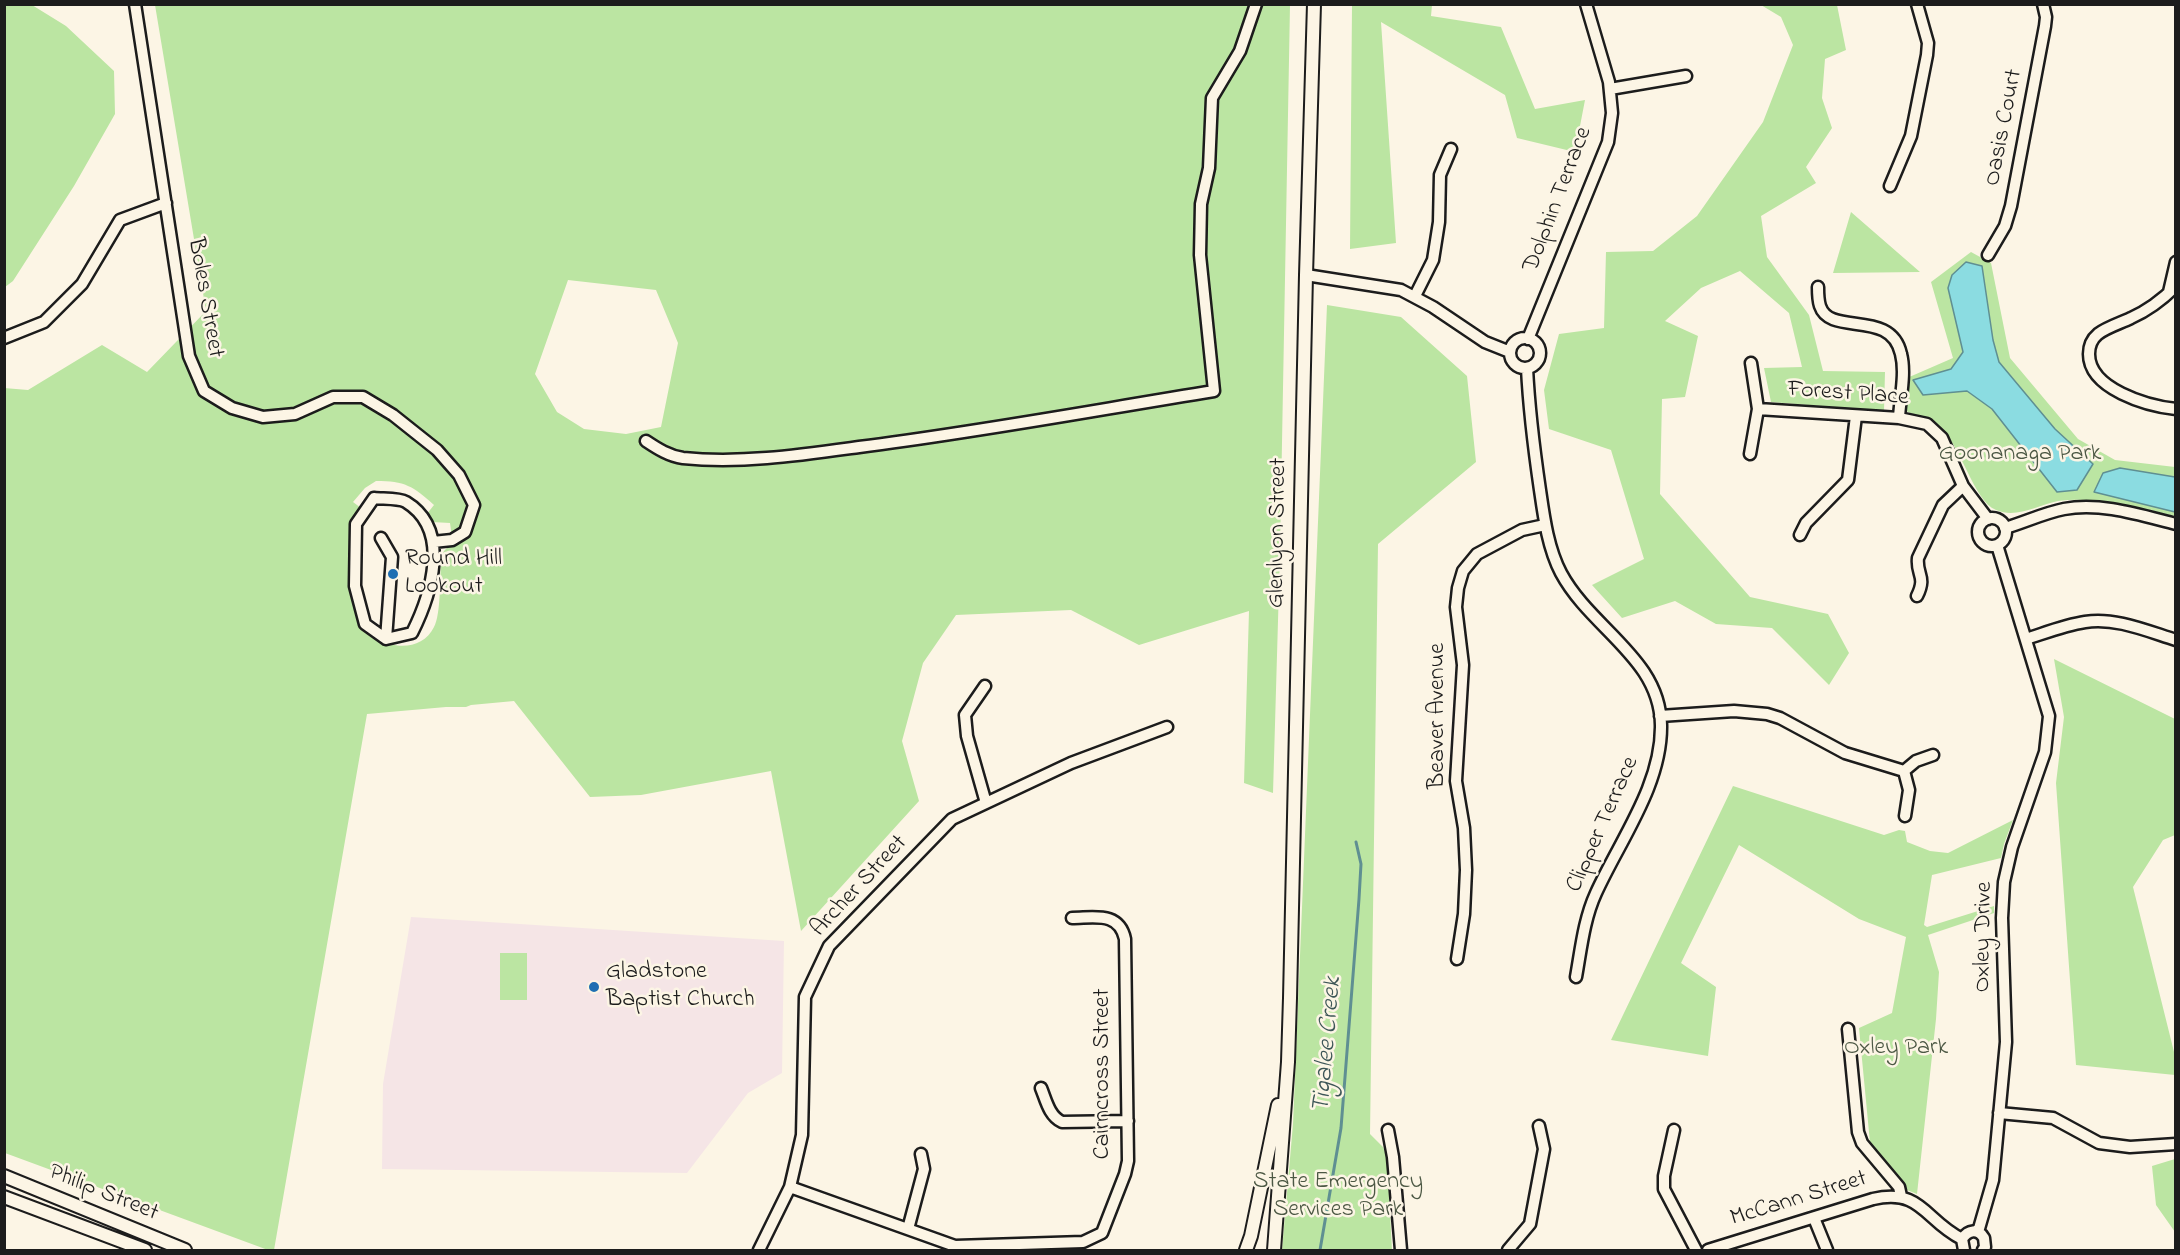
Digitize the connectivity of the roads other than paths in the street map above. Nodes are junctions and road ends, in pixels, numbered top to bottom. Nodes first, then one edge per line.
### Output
1 (135, 4) edge
2 (1256, 4) edge
3 (1314, 4) edge
4 (1586, 4) edge
5 (1917, 4) edge
6 (2043, 4) edge
7 (1686, 76) dead end
8 (1610, 89) junction
9 (1451, 149) dead end
10 (1890, 186) dead end
11 (166, 203) junction
12 (1988, 255) dead end
13 (2175, 262) edge
14 (1306, 275) junction
15 (1818, 287) dead end
16 (2172, 289) edge
17 (1414, 296) junction
18 (4, 338) edge
19 (1528, 339) junction
20 (1510, 352) junction
21 (1751, 363) dead end
22 (1527, 368) junction
23 (1758, 409) junction
24 (2175, 409) edge
25 (1856, 416) junction
26 (1899, 418) junction
27 (646, 441) dead end
28 (1750, 454) dead end
29 (1963, 486) junction
30 (1988, 519) junction
31 (2175, 524) edge
32 (1545, 525) junction
33 (2005, 528) junction
34 (1800, 535) dead end
35 (381, 538) dead end
36 (433, 543) junction
37 (1997, 545) junction
38 (1917, 596) dead end
39 (386, 639) junction
40 (2026, 639) junction
41 (2175, 640) edge
42 (985, 686) dead end
43 (1660, 716) junction
44 (1167, 727) dead end
45 (1933, 755) dead end
46 (1904, 771) junction
47 (986, 803) junction
48 (1905, 816) dead end
49 (1072, 918) dead end
50 (1457, 959) dead end
51 (1576, 977) dead end
52 (1848, 1029) dead end
53 (1288, 1062) junction
54 (1041, 1088) dead end
55 (1999, 1113) junction
56 (1128, 1121) junction
57 (1539, 1126) dead end
58 (1388, 1130) dead end
59 (1674, 1130) dead end
60 (2175, 1144) edge
61 (921, 1154) dead end
62 (4, 1176) edge
63 (790, 1187) junction
64 (1901, 1196) junction
65 (4, 1197) edge
66 (1814, 1218) junction
67 (908, 1229) junction
68 (1978, 1232) junction
69 (1963, 1245) edge
70 (146, 1251) edge
71 (185, 1251) edge
72 (759, 1251) edge
73 (1246, 1251) edge
74 (1274, 1251) edge
75 (1401, 1251) edge
76 (1508, 1251) edge
77 (1696, 1251) edge
78 (1708, 1251) edge
79 (1827, 1251) edge
80 (1983, 1251) edge

1 - 11 street, Boles Street
2 - 27 street
3 - 14 main road, Glenlyon Street
4 - 8 street, Dolphin Terrace
5 - 10 street
6 - 12 street, Oasis Court
7 - 8 street
8 - 19 street, Dolphin Terrace
9 - 17 street
11 - 18 street
11 - 36 street, Boles Street
13 - 16 street
14 - 17 street
14 - 53 main road, Glenlyon Street
15 - 26 street
16 - 24 street
17 - 20 street
19 - 20 street
19 - 22 street
20 - 22 street
21 - 23 street, Forest Place
22 - 32 street, Clipper Terrace
23 - 25 street, Forest Place
23 - 28 street, Forest Place
25 - 26 street, Forest Place
25 - 34 street
26 - 29 street, Forest Place
29 - 30 street, Forest Place
29 - 38 street
30 - 33 street
30 - 37 street
31 - 33 street
32 - 43 street, Clipper Terrace
32 - 50 street, Beaver Avenue
33 - 37 street
35 - 39 street
36 - 39 street
36 - 39 street
37 - 40 street, Oxley Drive
40 - 41 street
40 - 55 street, Oxley Drive
42 - 47 street
43 - 46 street
43 - 51 street, Clipper Terrace
44 - 47 street, Archer Street
45 - 46 street
46 - 48 street
47 - 63 street, Archer Street
49 - 56 street, Cairncross Street
52 - 64 street
53 - 73 main road, Glenlyon Street
53 - 74 main road, Glenlyon Street
54 - 56 street
55 - 60 street
55 - 68 street, Oxley Drive
56 - 67 street, Cairncross Street
57 - 76 street
58 - 75 street
59 - 77 street
61 - 67 street
62 - 71 main road, Philip Street
63 - 67 street, Cairncross Street
63 - 72 street, Archer Street
64 - 66 street, McCann Street
64 - 69 street, McCann Street
65 - 70 main road, Philip Street
66 - 78 street, McCann Street
66 - 79 street
68 - 69 street
68 - 80 street

